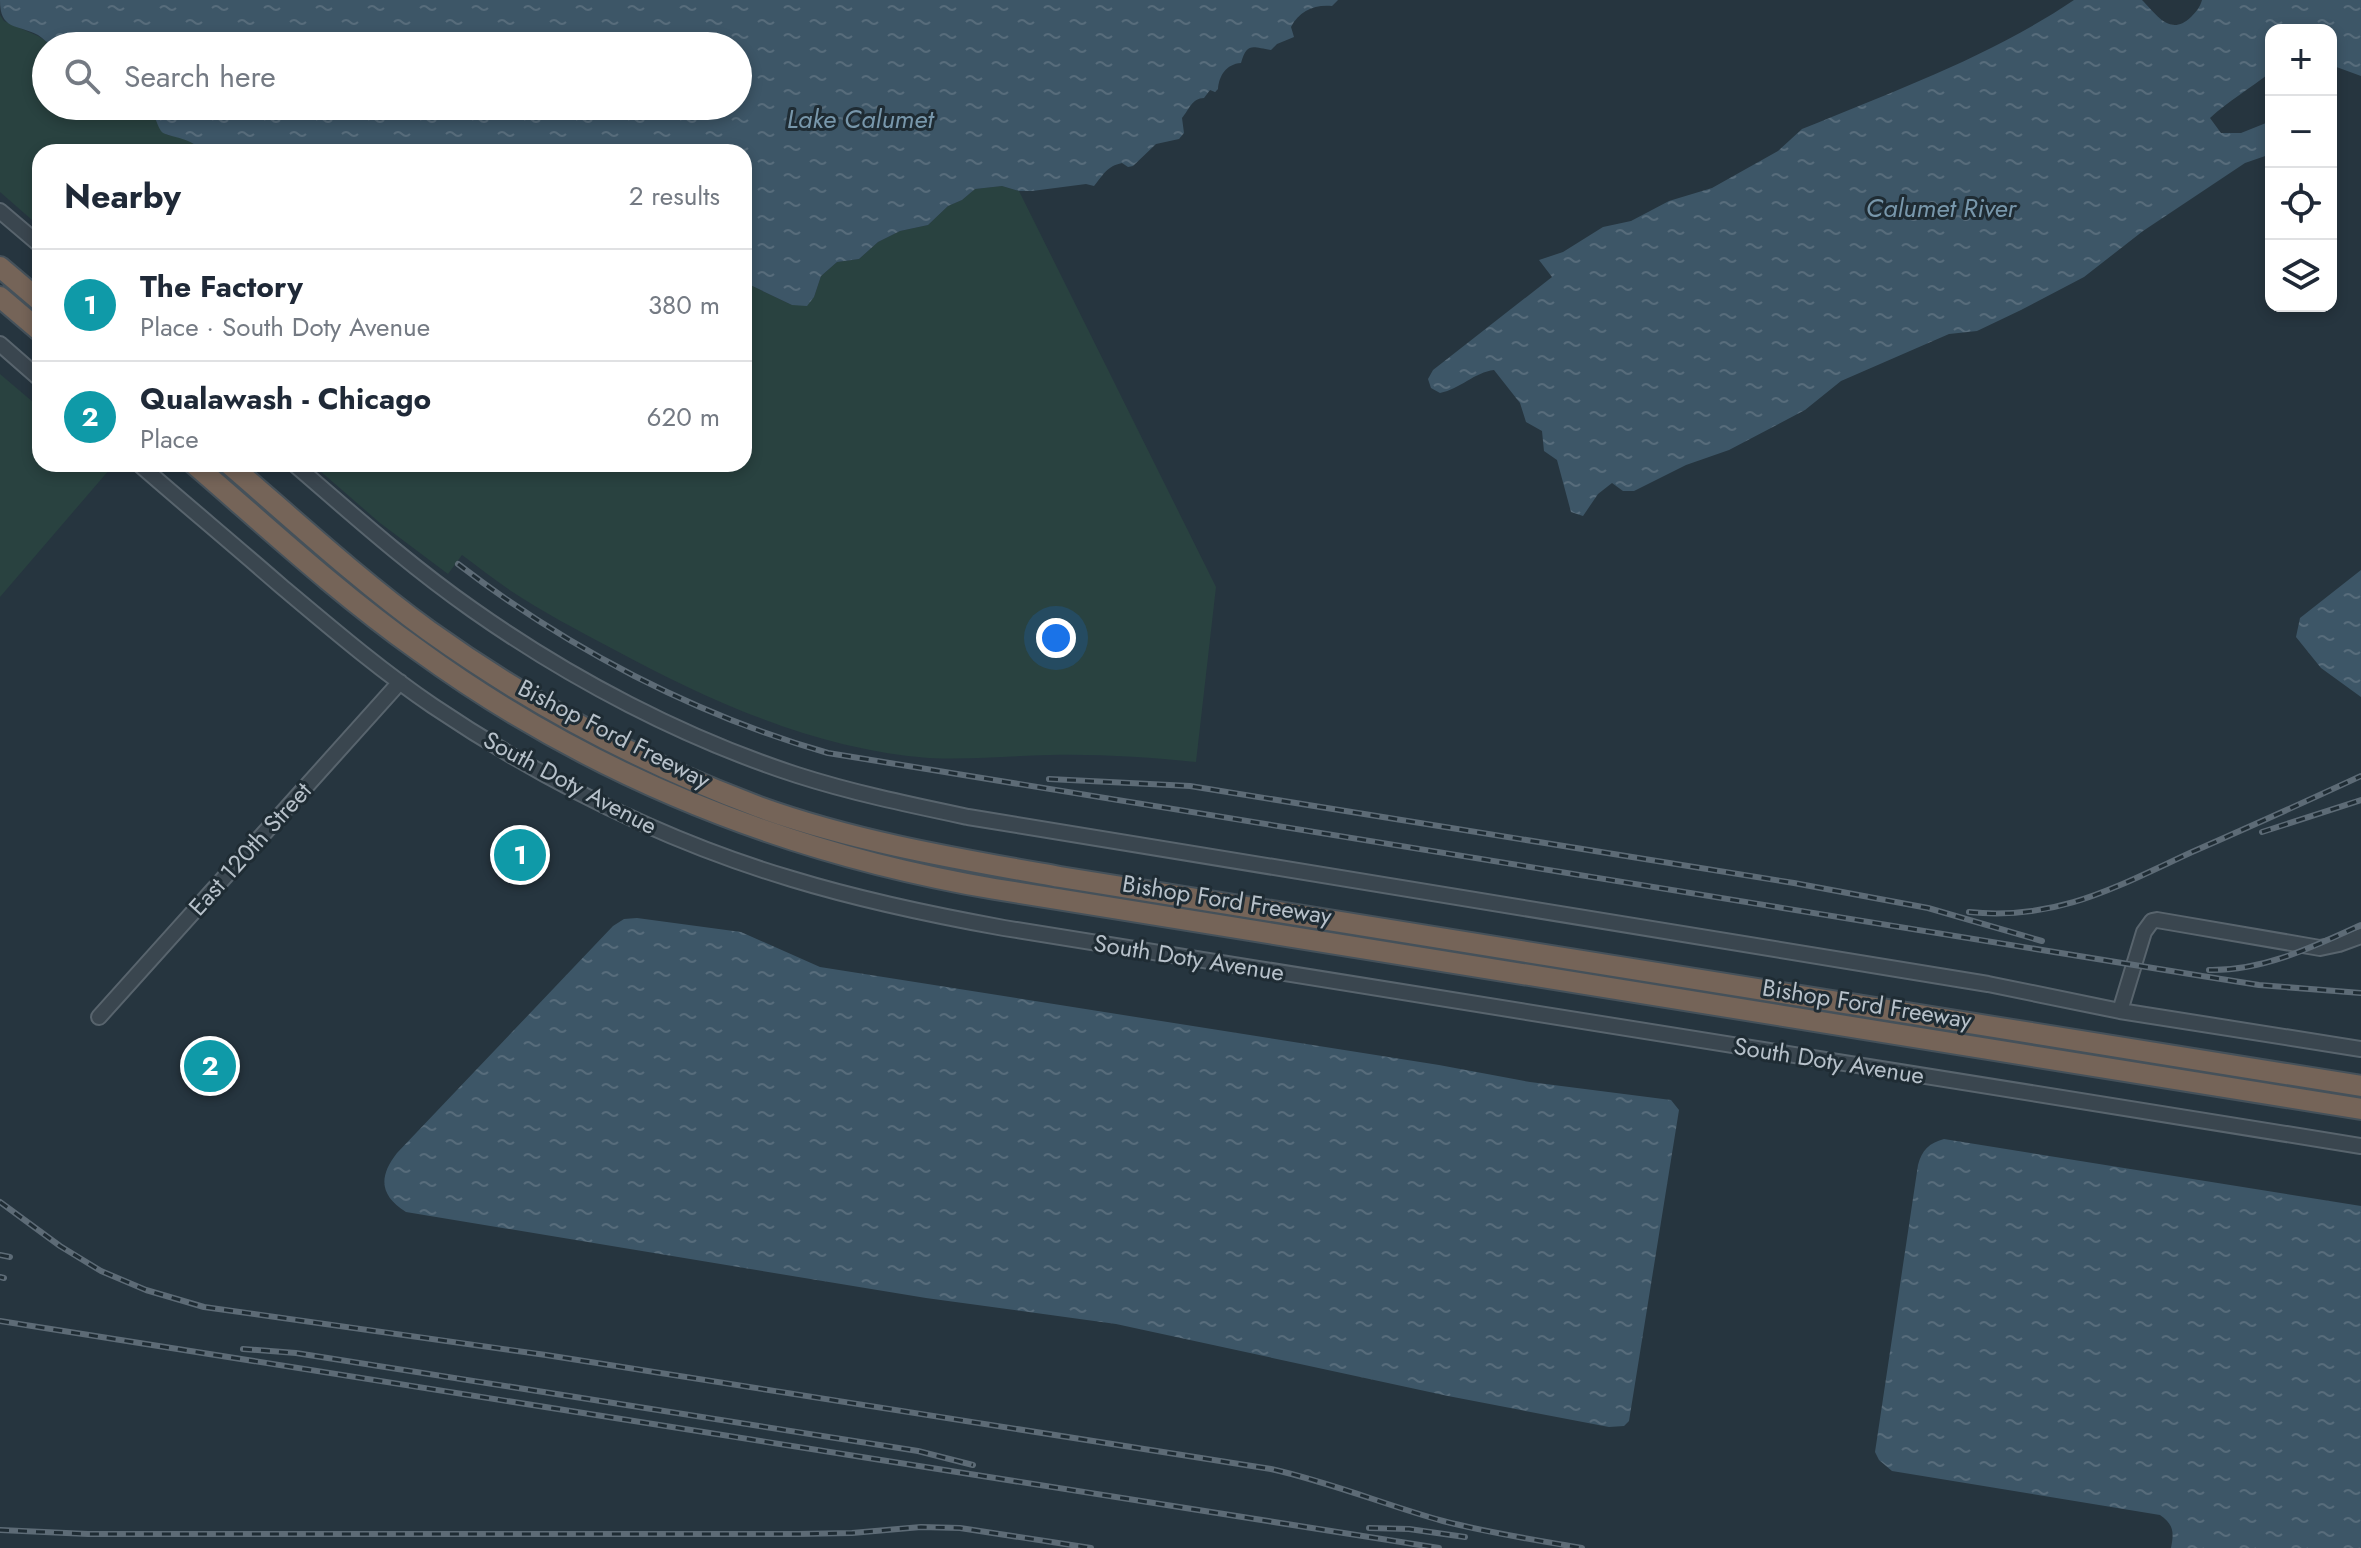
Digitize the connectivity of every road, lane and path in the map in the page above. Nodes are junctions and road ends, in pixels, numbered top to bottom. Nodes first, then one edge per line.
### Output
1 (0, 211) edge
2 (32, 238) edge
3 (0, 267) edge
4 (32, 294) edge
5 (0, 297) edge
6 (32, 324) edge
7 (0, 344) edge
8 (32, 372) edge
9 (148, 472) edge
10 (203, 472) edge
11 (239, 472) edge
12 (304, 472) edge
13 (400, 682) junction
14 (2361, 936) edge
15 (2120, 1011) junction
16 (99, 1017) dead end
17 (2361, 1049) edge
18 (2361, 1086) edge
19 (2361, 1109) edge
20 (2361, 1146) edge

1 - 2 street
3 - 4 highway
5 - 6 highway
7 - 8 street
9 - 13 street, South Doty Avenue
10 - 19 highway, Bishop Ford Freeway
11 - 18 highway, Bishop Ford Freeway
12 - 15 street
13 - 16 street, East 120th Street
13 - 20 street, South Doty Avenue
14 - 15 street
15 - 17 street

